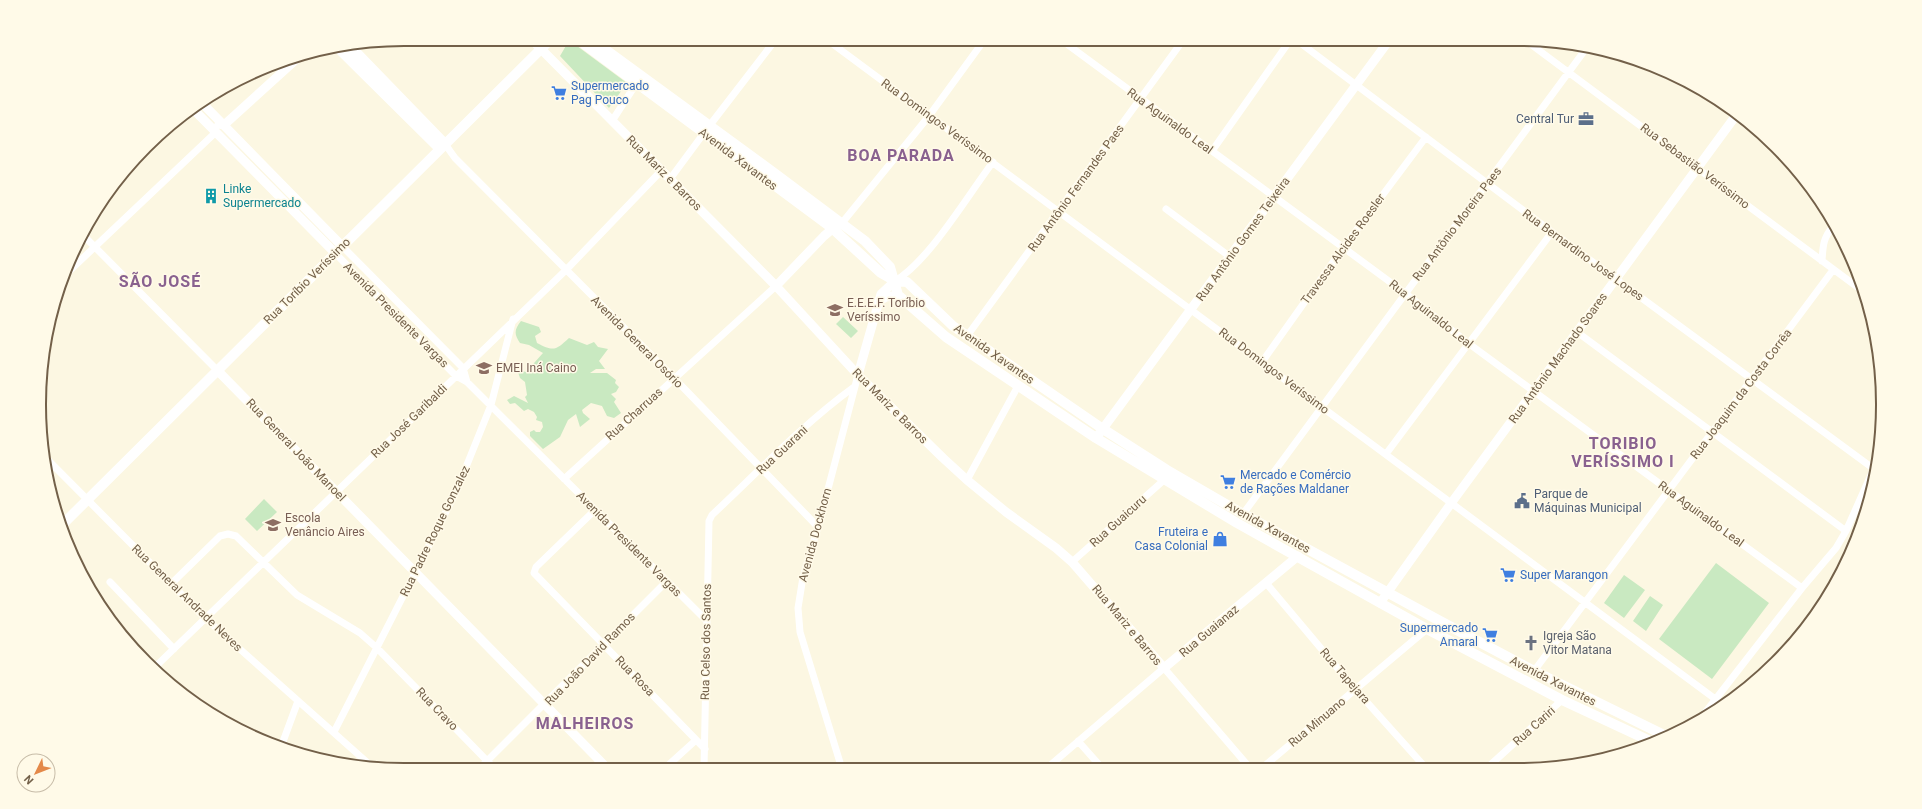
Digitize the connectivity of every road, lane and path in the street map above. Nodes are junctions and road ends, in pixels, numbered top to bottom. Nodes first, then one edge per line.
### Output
1 (538, 46) edge
2 (544, 46) edge
3 (587, 46) edge
4 (600, 46) edge
5 (771, 46) edge
6 (835, 46) edge
7 (980, 46) edge
8 (1069, 46) edge
9 (1179, 46) edge
10 (1286, 46) edge
11 (1304, 46) edge
12 (1385, 46) edge
13 (1534, 47) edge
14 (541, 49) junction
15 (353, 50) edge
16 (342, 52) edge
17 (1583, 52) edge
18 (289, 65) edge
19 (364, 67) junction
20 (1568, 73) junction
21 (636, 84) junction
22 (1356, 84) junction
23 (1141, 99) junction
24 (206, 106) edge
25 (196, 112) edge
26 (929, 116) junction
27 (1734, 118) edge
28 (612, 121) junction
29 (224, 124) junction
30 (707, 129) junction
31 (216, 132) junction
32 (1426, 137) junction
33 (442, 147) junction
34 (1212, 151) junction
35 (993, 162) junction
36 (1697, 168) junction
37 (661, 171) junction
38 (670, 179) junction
39 (1487, 184) junction
40 (1273, 197) junction
41 (1166, 209) dead end
42 (1058, 210) junction
43 (842, 223) junction
44 (832, 228) junction
45 (1830, 230) edge
46 (1552, 232) junction
47 (87, 239) edge
48 (94, 246) junction
49 (1343, 248) junction
50 (338, 250) junction
51 (1229, 256) junction
52 (1822, 261) junction
53 (73, 267) edge
54 (566, 270) junction
55 (1833, 270) junction
56 (1616, 278) junction
57 (895, 281) junction
58 (776, 286) junction
59 (1856, 286) edge
60 (1405, 293) junction
61 (898, 295) junction
62 (878, 302) junction
63 (1192, 310) junction
64 (513, 319) junction
65 (1577, 332) junction
66 (967, 336) junction
67 (1468, 344) junction
68 (1262, 362) junction
69 (463, 368) junction
70 (217, 370) junction
71 (858, 375) junction
72 (456, 376) junction
73 (674, 378) junction
74 (1752, 380) junction
75 (467, 382) junction
76 (1018, 386) junction
77 (854, 387) junction
78 (1534, 391) junction
79 (490, 405) junction
80 (1321, 406) junction
81 (1103, 430) junction
82 (1712, 433) junction
83 (1096, 438) junction
84 (1386, 454) junction
85 (51, 463) edge
86 (1870, 466) edge
87 (761, 468) junction
88 (564, 479) junction
89 (967, 480) junction
90 (1164, 480) junction
91 (1866, 486) edge
92 (1669, 490) junction
93 (336, 491) junction
94 (88, 500) junction
95 (1452, 502) junction
96 (595, 510) junction
97 (1243, 514) junction
98 (712, 515) joint
99 (66, 522) edge
100 (818, 526) junction
101 (1846, 531) junction
102 (1298, 556) junction
103 (264, 562) junction
104 (1072, 562) junction
105 (416, 573) junction
106 (667, 581) junction
107 (110, 582) dead end
108 (1266, 583) junction
109 (171, 584) junction
110 (1802, 588) junction
111 (1388, 593) junction
112 (1585, 602) junction
113 (1380, 603) junction
114 (205, 618) junction
115 (706, 620) junction
116 (1427, 629) junction
117 (604, 643) junction
118 (174, 648) junction
119 (377, 648) junction
120 (158, 664) edge
121 (1164, 668) junction
122 (1534, 671) junction
123 (1356, 690) junction
124 (1714, 698) junction
125 (1562, 700) junction
126 (298, 701) junction
127 (1719, 702) edge
128 (545, 705) junction
129 (1707, 709) edge
130 (334, 732) junction
131 (1661, 733) edge
132 (1646, 739) edge
133 (696, 740) junction
134 (1078, 740) junction
135 (283, 742) edge
136 (705, 749) junction
137 (365, 761) edge
138 (487, 761) joint
139 (602, 763) edge
140 (671, 763) edge
141 (704, 763) edge
142 (840, 763) edge
143 (1053, 763) edge
144 (1098, 763) edge
145 (1246, 763) edge
146 (1268, 763) edge
147 (1421, 763) edge
148 (1492, 763) edge

1 - 14 main road, Rua Mariz e Barros
2 - 14 main road, Rua Toríbio Veríssimo
3 - 21 main road, Avenida Xavantes
4 - 30 main road, Avenida Xavantes
5 - 30 street
6 - 26 street, Rua Domingos Veríssimo
7 - 26 street
8 - 23 street, Rua Aguinaldo Leal
9 - 23 street, Rua Antônio Fernandes Paes
10 - 34 street
11 - 22 street, Rua Bernardino José Lopes
12 - 22 street, Rua Antônio Gomes Teixeira
13 - 20 street, Rua Sebastião Veríssimo
14 - 28 street, Rua Mariz e Barros
14 - 33 main road, Rua Toríbio Veríssimo
15 - 19 main road, Avenida General Osório
16 - 19 main road, Avenida General Osório
17 - 20 street, Rua Antônio Moreira Paes
18 - 29 street
19 - 33 main road, Avenida General Osório
20 - 36 street, Rua Sebastião Veríssimo
20 - 39 street, Rua Antônio Moreira Paes
21 - 28 street
21 - 30 main road, Avenida Xavantes
22 - 32 street, Rua Bernardino José Lopes
22 - 40 street, Rua Antônio Gomes Teixeira
23 - 34 street, Rua Aguinaldo Leal
23 - 42 street, Rua Antônio Fernandes Paes
24 - 29 street, Avenida Presidente Vargas
25 - 31 street, Avenida Presidente Vargas
26 - 35 street, Rua Domingos Veríssimo
26 - 43 street
27 - 36 street, Rua Antônio Machado Soares
28 - 37 street, Rua Mariz e Barros
29 - 31 street
29 - 50 street, Avenida Presidente Vargas
30 - 38 street
30 - 43 main road, Avenida Xavantes
30 - 44 main road, Avenida Xavantes
31 - 48 street
31 - 50 street, Avenida Presidente Vargas
32 - 39 street, Rua Bernardino José Lopes
32 - 49 street, Travessa Alcides Roesler
33 - 50 main road, Rua Toríbio Veríssimo
33 - 54 street, Avenida General Osório
34 - 40 street, Rua Aguinaldo Leal
35 - 42 street, Rua Domingos Veríssimo
35 - 57 street
36 - 52 street, Rua Sebastião Veríssimo
36 - 56 street, Rua Antônio Machado Soares
37 - 38 street, Rua Mariz e Barros
37 - 54 street, Rua José Garibaldi
38 - 58 street, Rua Mariz e Barros
39 - 46 street, Rua Bernardino José Lopes
39 - 60 street, Rua Antônio Moreira Paes
40 - 49 street, Rua Aguinaldo Leal
40 - 51 street, Rua Antônio Gomes Teixeira
41 - 51 street
42 - 63 street, Rua Domingos Veríssimo
42 - 66 street, Rua Antônio Fernandes Paes
43 - 44 street
43 - 57 main road, Avenida Xavantes
44 - 57 main road, Avenida Xavantes
44 - 58 street
45 - 52 street
46 - 56 street, Rua Bernardino José Lopes
46 - 67 street
47 - 48 street, Rua General João Manoel
48 - 53 street
48 - 70 street, Rua General João Manoel
49 - 60 street, Rua Aguinaldo Leal
49 - 68 street, Travessa Alcides Roesler
50 - 69 street, Avenida Presidente Vargas
50 - 70 main road, Rua Toríbio Veríssimo
50 - 72 street, Avenida Presidente Vargas
51 - 63 street, Rua Antônio Gomes Teixeira
52 - 55 street, Rua Sebastião Veríssimo
54 - 64 street, Rua José Garibaldi
54 - 73 street, Avenida General Osório
55 - 59 street, Rua Sebastião Veríssimo
55 - 74 street, Rua Joaquim da Costa Corrêa
56 - 65 street, Rua Antônio Machado Soares
56 - 74 street, Rua Bernardino José Lopes
57 - 61 main road, Avenida Xavantes
57 - 62 street, Avenida Dockhorn
57 - 66 main road, Avenida Xavantes
58 - 71 street, Rua Mariz e Barros
58 - 73 street, Rua Charruas
60 - 67 street, Rua Aguinaldo Leal
60 - 80 street, Rua Antônio Moreira Paes
61 - 62 street
61 - 76 main road, Avenida Xavantes
62 - 71 street, Avenida Dockhorn
63 - 68 street, Rua Domingos Veríssimo
63 - 81 street, Rua Antônio Gomes Teixeira
64 - 69 street, Rua José Garibaldi
64 - 79 street, Rua Padre Roque Gonzalez
65 - 78 street, Rua Antônio Machado Soares
65 - 82 street
66 - 81 main road, Avenida Xavantes
67 - 78 street, Rua Aguinaldo Leal
67 - 84 street
68 - 80 street, Rua Domingos Veríssimo
69 - 72 street, Rua José Garibaldi
69 - 75 street, Avenida Presidente Vargas
70 - 93 street, Rua General João Manoel
70 - 94 main road, Rua Toríbio Veríssimo
71 - 77 street, Avenida Dockhorn
71 - 89 street, Rua Mariz e Barros
72 - 75 street, Avenida Presidente Vargas
72 - 93 street, Rua José Garibaldi
73 - 87 street, Avenida General Osório
73 - 88 street, Rua Charruas
74 - 82 street, Rua Joaquim da Costa Corrêa
74 - 86 street, Rua Bernardino José Lopes
75 - 79 street, Avenida Presidente Vargas
76 - 83 main road, Avenida Xavantes
76 - 89 street
77 - 87 street, Rua Guarani
77 - 100 street, Avenida Dockhorn
78 - 92 street, Rua Aguinaldo Leal
78 - 95 street, Rua Antônio Machado Soares
79 - 88 street, Avenida Presidente Vargas
79 - 105 street, Rua Padre Roque Gonzalez
80 - 84 street, Rua Domingos Veríssimo
80 - 97 street, Rua Antônio Moreira Paes
81 - 83 street, Rua Antônio Gomes Teixeira
81 - 97 main road, Avenida Xavantes
82 - 92 street, Rua Joaquim da Costa Corrêa
82 - 101 street
83 - 90 main road, Avenida Xavantes
84 - 95 street, Rua Domingos Veríssimo
85 - 94 street, Rua General Andrade Neves
87 - 98 street, Rua Guarani
87 - 100 street, Avenida General Osório
88 - 96 street, Avenida Presidente Vargas
89 - 104 street, Rua Mariz e Barros
90 - 102 main road, Avenida Xavantes
90 - 104 street, Rua Guaicuru
91 - 101 street
92 - 110 street, Rua Aguinaldo Leal
92 - 112 street, Rua Joaquim da Costa Corrêa
93 - 103 street, Rua José Garibaldi
93 - 105 street, Rua General João Manoel
94 - 99 main road, Rua Toríbio Veríssimo
94 - 109 street, Rua General Andrade Neves
95 - 111 street, Rua Antônio Machado Soares
95 - 112 street, Rua Domingos Veríssimo
96 - 106 street, Avenida Presidente Vargas
96 - 117 street, Rua Rosa
97 - 111 main road, Avenida Xavantes
98 - 115 street, Rua Celso dos Santos
100 - 142 street, Avenida Dockhorn
101 - 110 street
102 - 108 street, Rua Guaianaz
102 - 113 main road, Avenida Xavantes
103 - 109 street, Rua Cravo
103 - 114 street, Rua José Garibaldi
103 - 119 street, Rua Cravo
104 - 121 street, Rua Mariz e Barros
105 - 119 street, Rua Padre Roque Gonzalez
105 - 128 street, Rua General João Manoel
106 - 115 street, Avenida Presidente Vargas
106 - 117 street, Rua João David Ramos
107 - 118 street
108 - 121 street, Rua Guaianaz
108 - 123 street, Rua Tapejara
109 - 114 street, Rua General Andrade Neves
110 - 124 street
111 - 113 street, Rua Antônio Machado Soares
111 - 122 main road, Avenida Xavantes
112 - 122 street, Rua Joaquim da Costa Corrêa
112 - 124 street, Rua Domingos Veríssimo
113 - 116 main road, Avenida Xavantes
114 - 118 street, Rua José Garibaldi
114 - 126 street, Rua General Andrade Neves
115 - 136 street, Rua Celso dos Santos
116 - 123 street, Rua Minuano
116 - 125 main road, Avenida Xavantes
117 - 128 street, Rua João David Ramos
117 - 133 street, Rua Rosa
118 - 120 street, Rua José Garibaldi
119 - 130 street, Rua Padre Roque Gonzalez
119 - 138 street, Rua Cravo
121 - 134 street, Rua Guaianaz
121 - 145 street, Rua Mariz e Barros
122 - 131 main road, Avenida Xavantes
123 - 146 street, Rua Minuano
123 - 147 street, Rua Tapejara
124 - 127 street, Rua Domingos Veríssimo
124 - 129 street
125 - 132 main road, Avenida Xavantes
125 - 148 street, Rua Cariri
126 - 130 street, Rua General Andrade Neves
126 - 135 street
128 - 138 street, Rua João David Ramos
128 - 139 street, Rua General João Manoel
130 - 137 street, Rua General Andrade Neves
133 - 136 street, Rua Rosa
133 - 140 street
134 - 143 street, Rua Guaianaz
134 - 144 street
136 - 141 street, Rua Celso dos Santos

